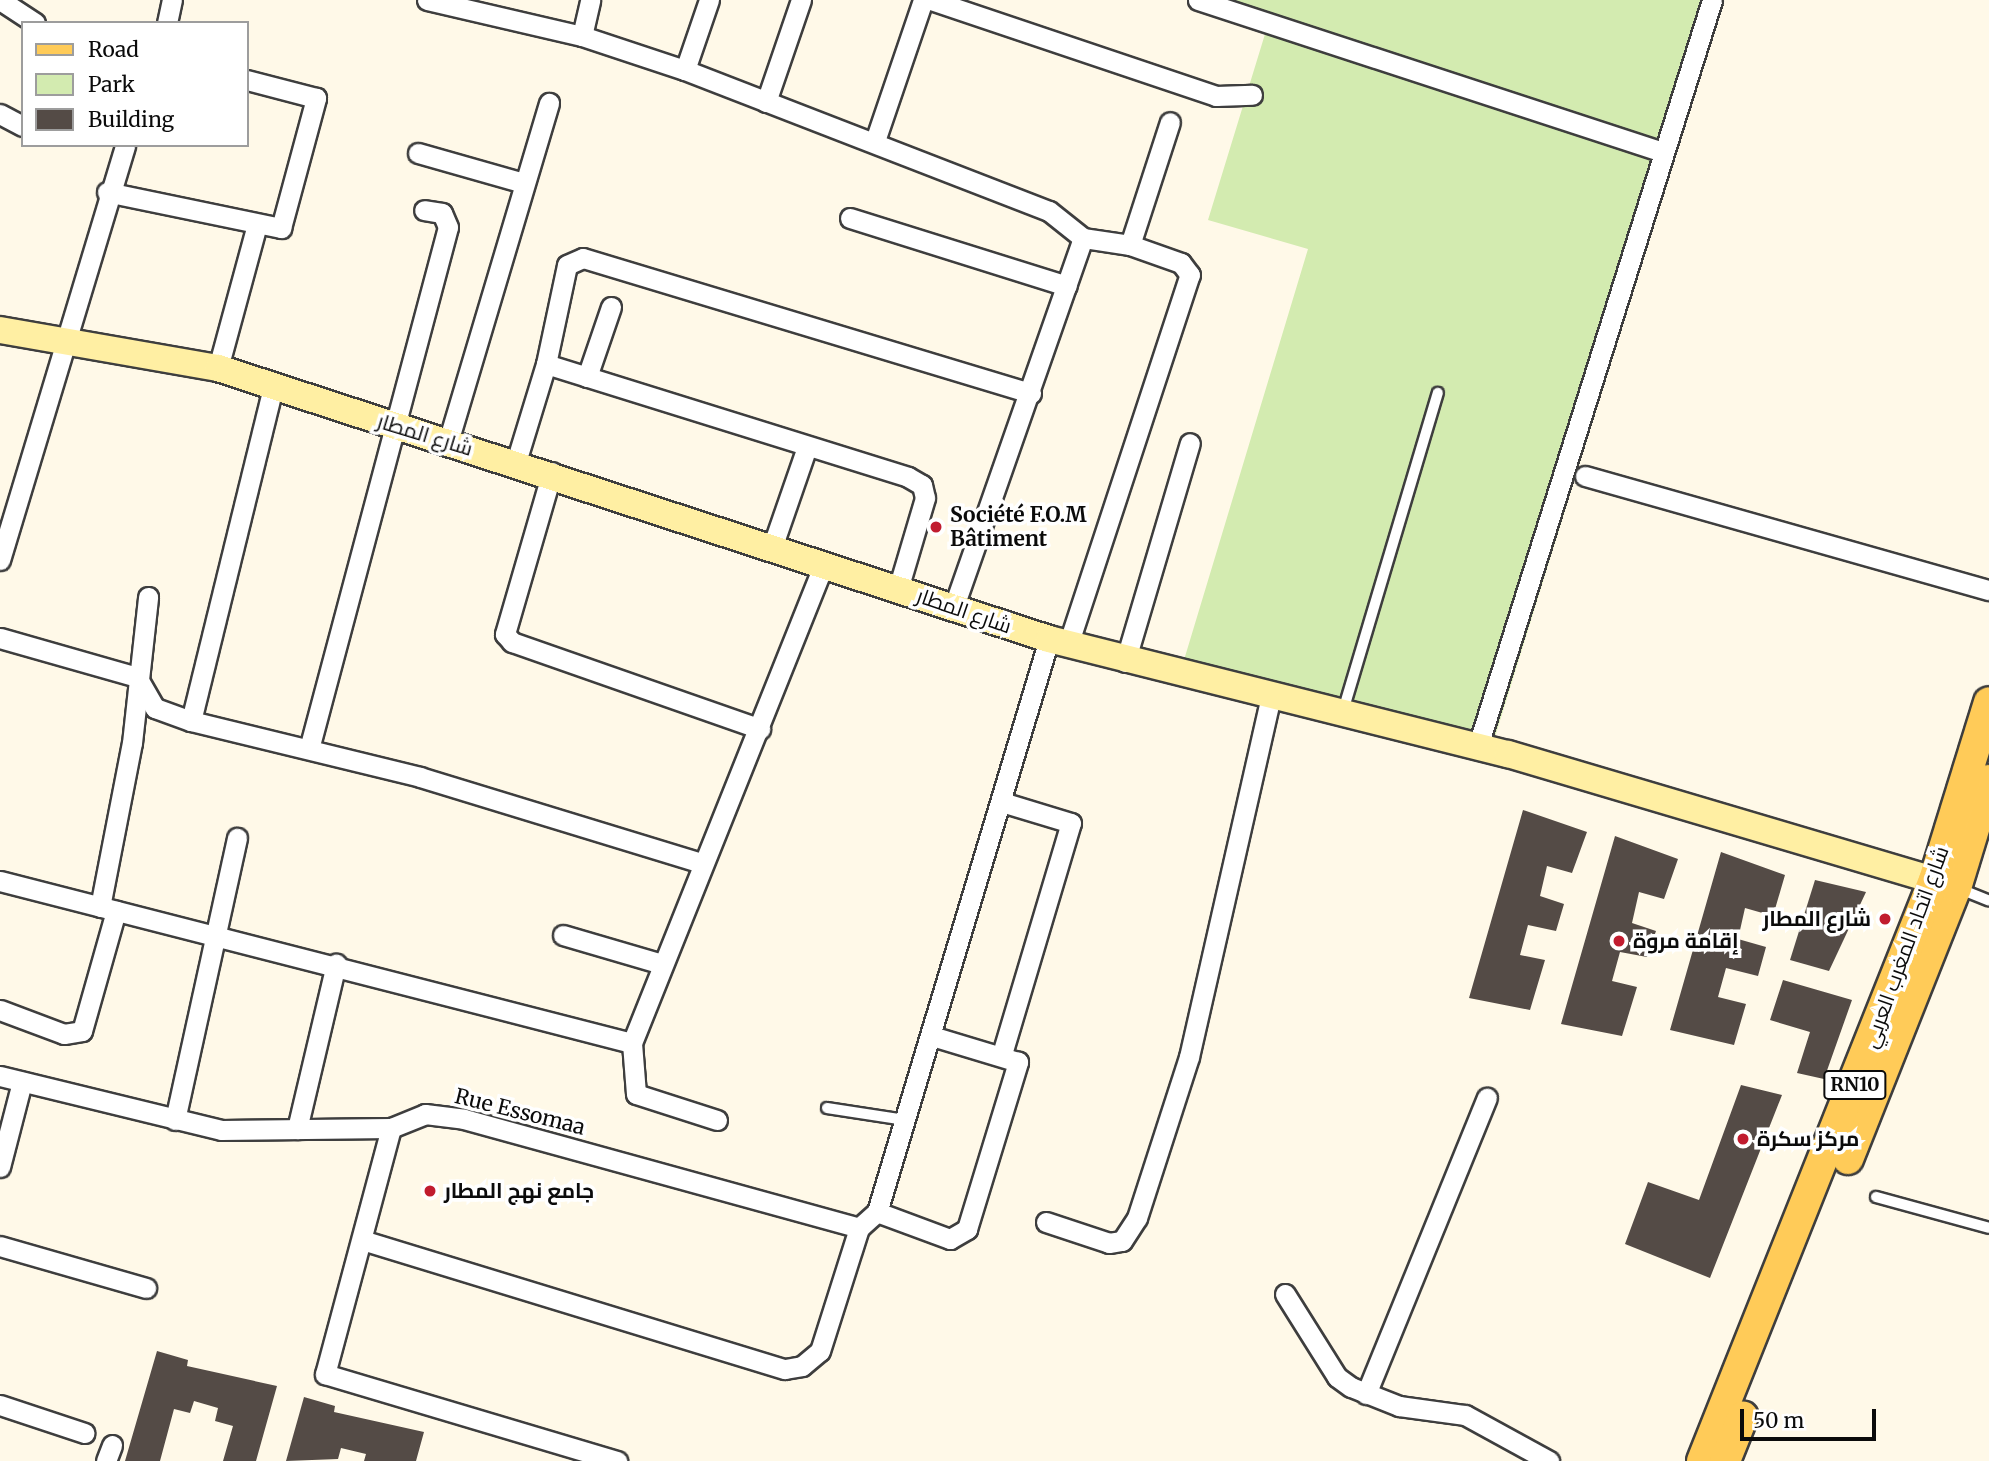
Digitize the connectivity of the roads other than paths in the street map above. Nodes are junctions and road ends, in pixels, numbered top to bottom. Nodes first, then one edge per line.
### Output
1 (0, 0) edge
2 (172, 0) edge
3 (426, 0) edge
4 (590, 0) edge
5 (709, 0) edge
6 (802, 0) edge
7 (923, 0) edge
8 (930, 0) edge
9 (1198, 0) edge
10 (1712, 0) edge
11 (32, 21) edge
12 (167, 21) edge
13 (582, 36) junction
14 (685, 70) junction
15 (248, 80) edge
16 (1252, 95) dead end
17 (766, 102) junction
18 (549, 103) dead end
19 (0, 114) edge
20 (1170, 122) dead end
21 (21, 125) edge
22 (875, 141) junction
23 (123, 147) edge
24 (1663, 152) junction
25 (418, 153) dead end
26 (524, 183) junction
27 (107, 192) junction
28 (424, 210) dead end
29 (850, 218) dead end
30 (257, 225) junction
31 (1083, 238) junction
32 (1130, 245) junction
33 (1067, 286) junction
34 (611, 307) dead end
35 (0, 330) edge
36 (62, 342) junction
37 (546, 364) junction
38 (218, 368) junction
39 (587, 377) junction
40 (273, 388) junction
41 (1031, 393) junction
42 (1438, 393) dead end
43 (393, 425) junction
44 (448, 442) junction
45 (1190, 443) dead end
46 (807, 447) junction
47 (516, 462) junction
48 (552, 472) junction
49 (1585, 476) dead end
50 (773, 545) junction
51 (0, 560) edge
52 (824, 564) junction
53 (898, 589) junction
54 (1989, 590) edge
55 (148, 597) dead end
56 (953, 609) junction
57 (0, 638) edge
58 (1059, 642) junction
59 (1125, 662) junction
60 (137, 677) junction
61 (1271, 696) junction
62 (1989, 702) edge
63 (1342, 714) junction
64 (191, 721) junction
65 (760, 729) junction
66 (1477, 748) junction
67 (309, 749) junction
68 (1989, 780) edge
69 (1002, 802) junction
70 (237, 838) dead end
71 (702, 863) junction
72 (0, 881) edge
73 (1945, 884) junction
74 (1989, 901) edge
75 (108, 909) junction
76 (213, 934) junction
77 (563, 935) dead end
78 (336, 964) junction
79 (662, 964) junction
80 (0, 1010) edge
81 (932, 1036) junction
82 (632, 1043) junction
83 (1002, 1054) junction
84 (0, 1076) edge
85 (22, 1082) junction
86 (1487, 1098) dead end
87 (827, 1108) dead end
88 (717, 1119) dead end
89 (175, 1120) junction
90 (905, 1121) junction
91 (391, 1128) junction
92 (297, 1129) junction
93 (0, 1167) edge
94 (1876, 1198) dead end
95 (877, 1212) junction
96 (1046, 1222) dead end
97 (859, 1228) junction
98 (1989, 1228) edge
99 (362, 1240) junction
100 (0, 1246) edge
101 (146, 1288) dead end
102 (1285, 1294) dead end
103 (1366, 1394) junction
104 (0, 1405) edge
105 (84, 1433) dead end
106 (617, 1461) edge
107 (1549, 1461) edge
108 (1702, 1461) edge
109 (1725, 1461) edge

1 - 11 street
2 - 12 street
3 - 13 street
4 - 13 street
5 - 14 street
6 - 17 street
7 - 22 street
8 - 16 street
9 - 24 street
10 - 24 street
13 - 14 street
14 - 17 street
15 - 30 street
17 - 22 street
18 - 26 street
19 - 21 street
20 - 32 street
22 - 31 street
23 - 27 street
24 - 66 street
25 - 26 street
26 - 44 street
27 - 30 street
27 - 36 street
28 - 43 street
29 - 33 street
30 - 38 street
31 - 32 street
31 - 33 street
32 - 58 street
33 - 41 street
34 - 39 street
35 - 36 street, شارع المطار
36 - 38 street, شارع المطار
36 - 51 street
37 - 39 street
37 - 41 street
37 - 47 street
38 - 40 street, شارع المطار
39 - 46 street
40 - 43 street, شارع المطار
40 - 64 street
41 - 56 street
42 - 63 lane
43 - 44 street, شارع المطار
43 - 67 street
44 - 47 street, شارع المطار
45 - 59 street
46 - 50 street
46 - 53 street
47 - 48 street, شارع المطار
48 - 50 street, شارع المطار
48 - 65 street
49 - 54 street
50 - 52 street, شارع المطار
52 - 53 street, شارع المطار
52 - 65 street
53 - 56 street, شارع المطار
55 - 60 street
56 - 58 street, شارع المطار
57 - 60 street
58 - 59 street, شارع المطار
58 - 69 street
59 - 61 street, شارع المطار
60 - 64 street
60 - 75 street
61 - 63 street, شارع المطار
61 - 96 street
62 - 73 main road, شارع اتحاد المغرب العربي / RN10
63 - 66 street, شارع المطار
64 - 67 street
65 - 71 street
66 - 73 street, شارع المطار
67 - 71 street
68 - 73 main road, شارع اتحاد المغرب العربي / RN10
69 - 81 street
69 - 83 street
70 - 76 street
71 - 79 street
72 - 75 street
73 - 74 lane
73 - 108 main road, شارع اتحاد المغرب العربي / RN10
73 - 109 main road, شارع اتحاد المغرب العربي / RN10
75 - 76 street
75 - 80 street
76 - 78 street
76 - 89 street
77 - 79 street
78 - 82 street
78 - 92 street
79 - 82 street
81 - 83 street
81 - 90 street
82 - 88 street
83 - 95 street
84 - 85 street, Rue Essomaa
85 - 89 street, Rue Essomaa
85 - 93 street
86 - 103 street
87 - 90 lane
89 - 92 street, Rue Essomaa
90 - 95 street
91 - 92 street, Rue Essomaa
91 - 97 street, Rue Essomaa
91 - 99 street
94 - 98 lane
95 - 97 street
97 - 99 street
99 - 106 street
100 - 101 street
102 - 103 street
103 - 107 street
104 - 105 street

